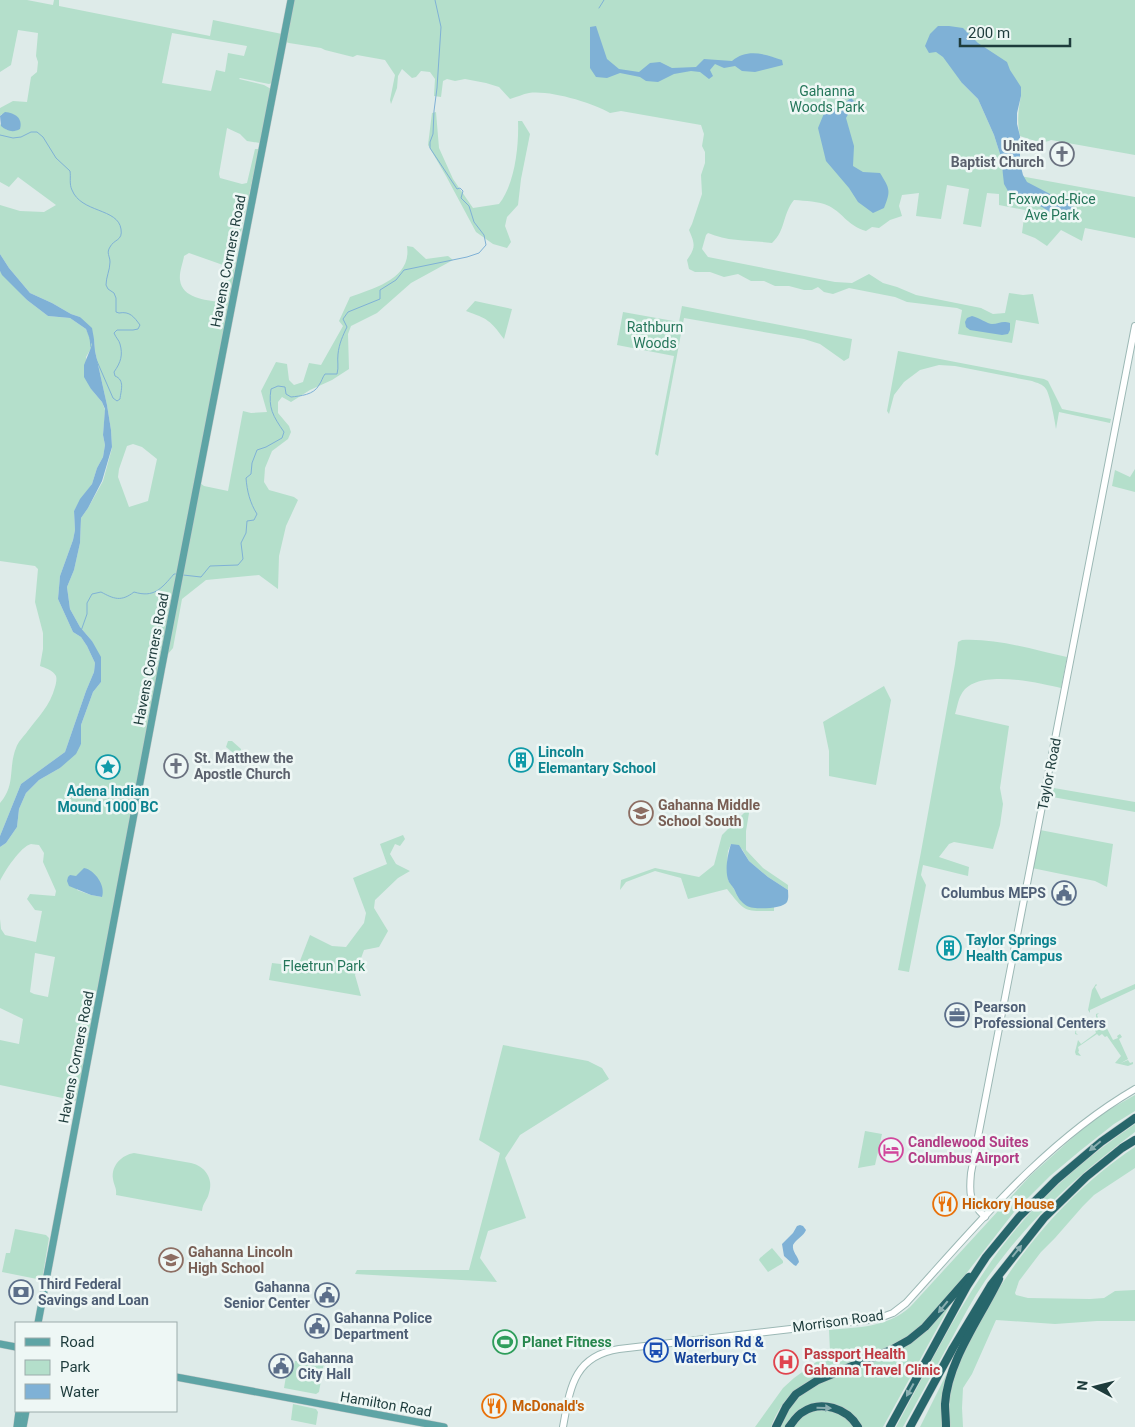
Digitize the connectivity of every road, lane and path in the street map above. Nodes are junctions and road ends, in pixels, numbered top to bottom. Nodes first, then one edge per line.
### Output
1 (290, 0) edge
2 (1135, 326) edge
3 (1135, 1089) edge
4 (1135, 1118) edge
5 (1135, 1140) edge
6 (985, 1217) junction
7 (986, 1257) junction
8 (1006, 1266) junction
9 (38, 1322) edge
10 (0, 1344) edge
11 (15, 1347) edge
12 (178, 1378) edge
13 (19, 1412) edge
14 (26, 1412) edge
15 (911, 1426) edge
16 (16, 1427) edge
17 (23, 1427) edge
18 (444, 1427) edge
19 (563, 1427) edge
20 (776, 1427) edge
21 (789, 1427) edge
22 (858, 1427) edge
23 (890, 1427) edge
24 (946, 1427) edge

1 - 9 main road, Havens Corners Road
2 - 6 main road, Taylor Road
3 - 6 main road, Morrison Road
4 -> 7 highway
8 -> 5 highway
6 - 19 main road, Morrison Road
7 -> 20 highway
7 -> 23 highway
8 - 15 highway
8 - 24 highway
10 - 11 main road
12 - 18 main road, Hamilton Road
13 - 16 main road
14 - 17 main road
21 -> 22 highway

